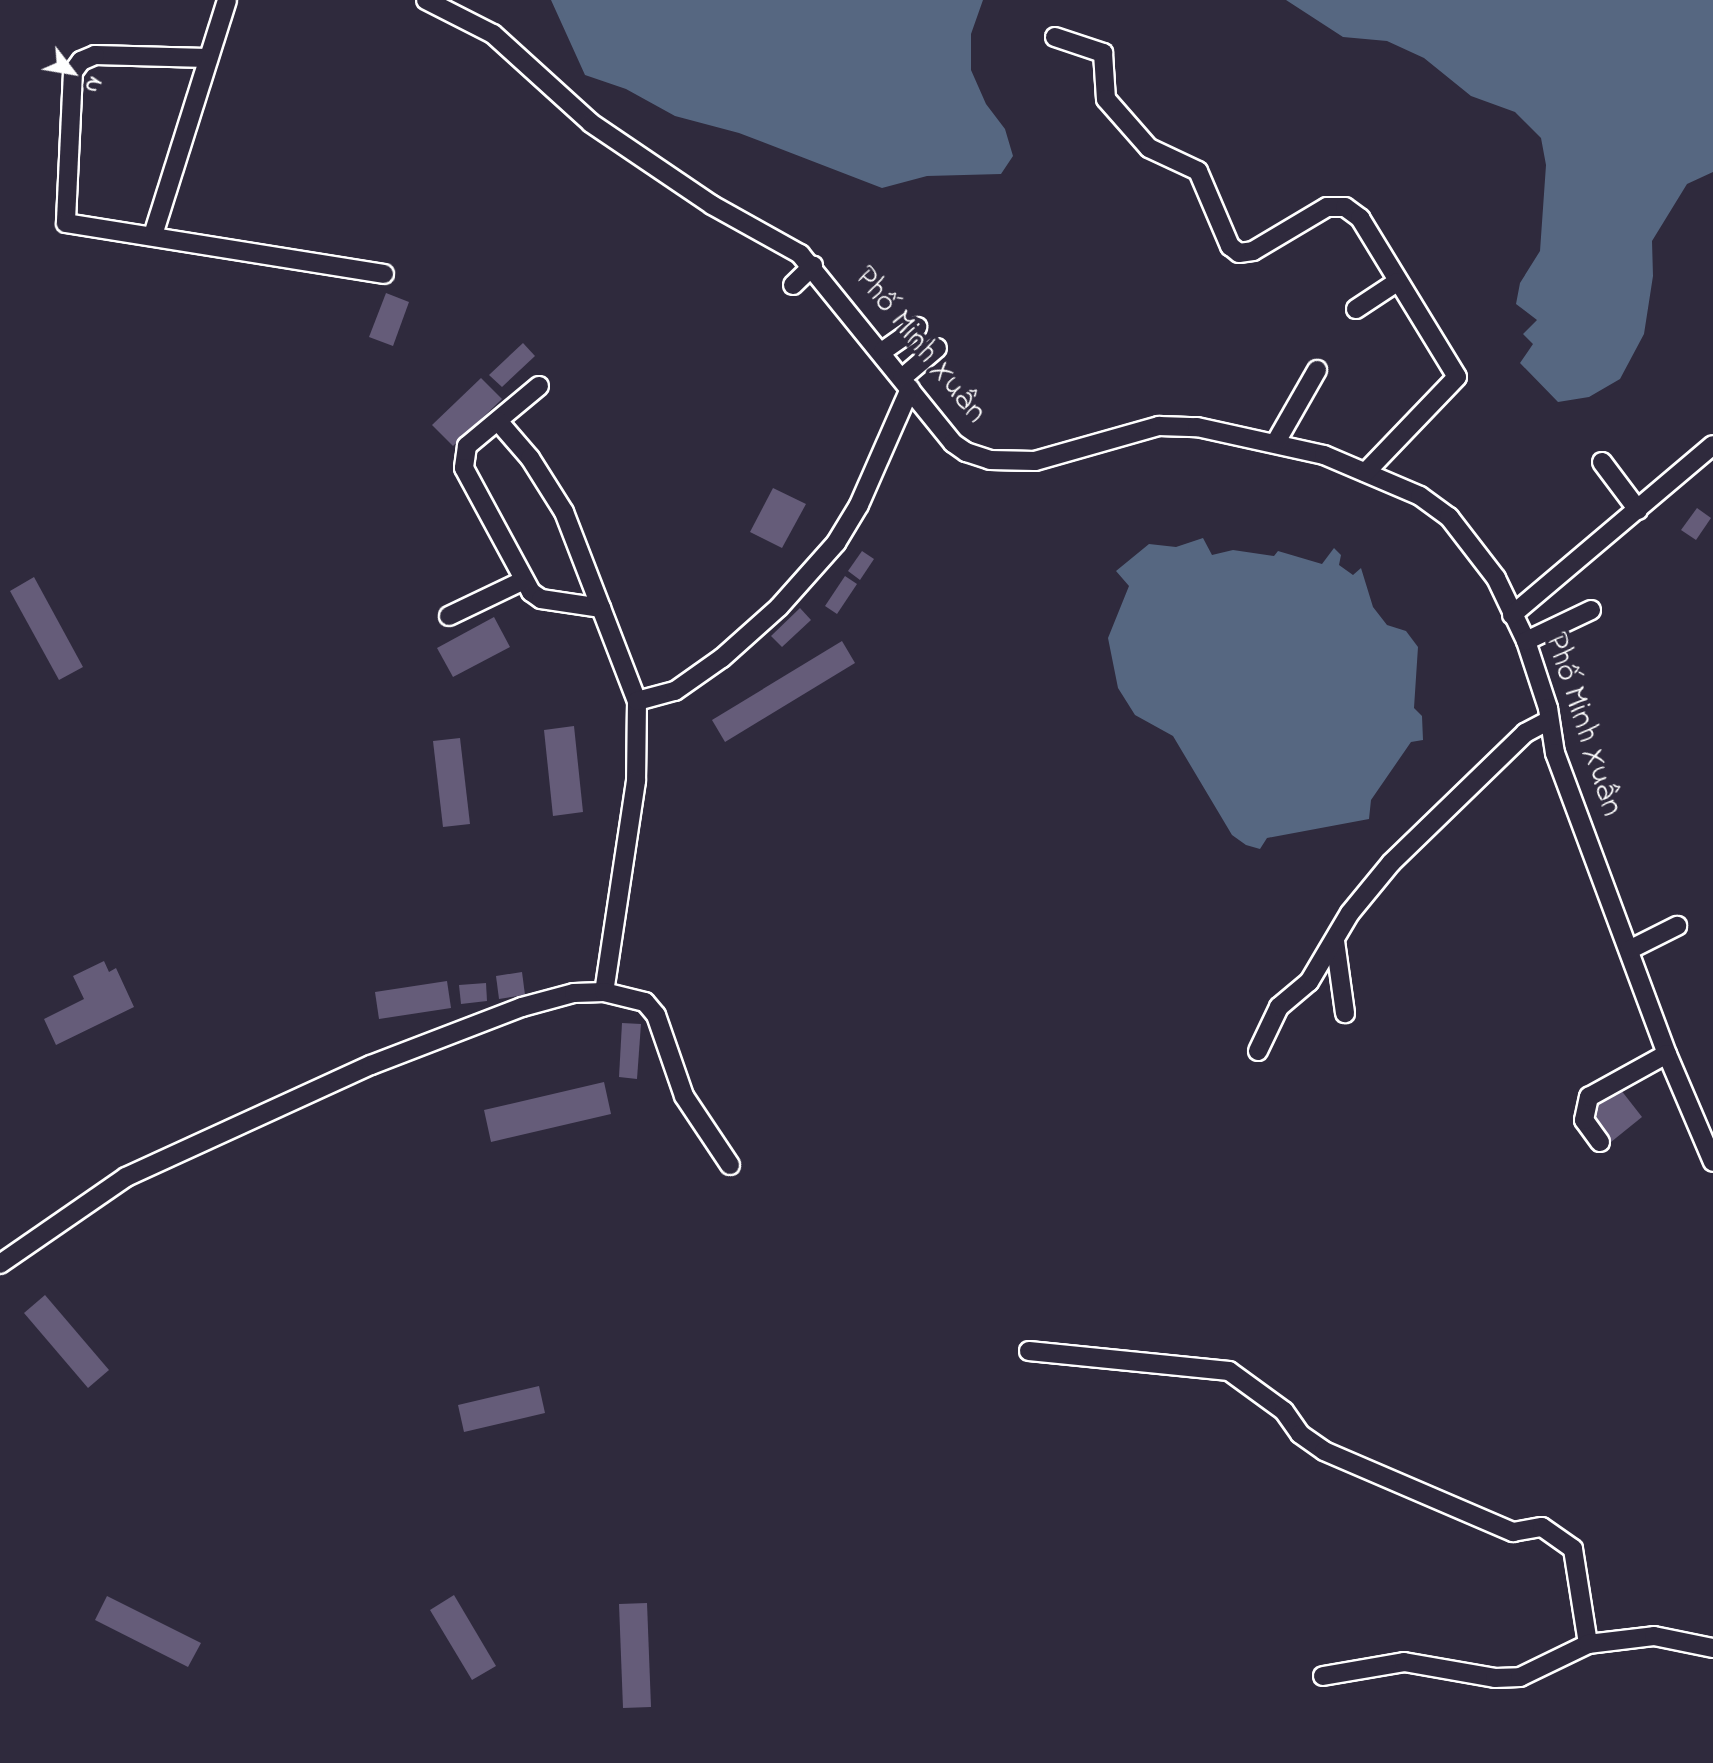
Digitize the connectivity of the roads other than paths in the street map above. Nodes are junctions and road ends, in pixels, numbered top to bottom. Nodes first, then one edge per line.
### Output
1 (227, 0) edge
2 (426, 0) edge
3 (1055, 37) dead end
4 (207, 58) junction
5 (153, 235) junction
6 (813, 266) junction
7 (384, 274) dead end
8 (1397, 282) junction
9 (793, 285) dead end
10 (1356, 309) dead end
11 (917, 327) dead end
12 (937, 348) dead end
13 (883, 351) junction
14 (1317, 370) dead end
15 (906, 383) junction
16 (539, 386) dead end
17 (498, 421) junction
18 (1276, 442) junction
19 (1713, 445) edge
20 (1602, 462) dead end
21 (1366, 472) junction
22 (1638, 510) junction
23 (524, 580) junction
24 (601, 608) junction
25 (1591, 610) dead end
26 (1512, 615) junction
27 (449, 616) dead end
28 (1526, 641) junction
29 (637, 701) junction
30 (1549, 720) junction
31 (1677, 926) dead end
32 (1335, 941) junction
33 (1629, 950) junction
34 (604, 992) junction
35 (1345, 1013) dead end
36 (1258, 1051) dead end
37 (1667, 1054) junction
38 (1600, 1142) dead end
39 (1713, 1162) edge
40 (730, 1165) dead end
41 (0, 1264) edge
42 (1029, 1351) dead end
43 (1588, 1644) junction
44 (1713, 1648) edge
45 (1323, 1676) dead end

1 - 4 street
2 - 6 street, Phố Minh Xuân
3 - 8 street
4 - 5 street
4 - 5 street
5 - 7 street
6 - 9 street
6 - 13 street, Phố Minh Xuân
8 - 10 street
8 - 21 street
11 - 13 street
12 - 15 street
13 - 15 street, Phố Minh Xuân
14 - 18 street
15 - 18 street, Phố Minh Xuân
15 - 29 street
16 - 17 street
17 - 23 street
17 - 24 street
18 - 21 street, Phố Minh Xuân
19 - 22 street
20 - 22 street
21 - 26 street, Phố Minh Xuân
22 - 26 street
23 - 24 street
23 - 27 street
24 - 29 street
25 - 28 street
26 - 28 street, Phố Minh Xuân
28 - 30 street, Phố Minh Xuân
29 - 34 street
30 - 32 street
30 - 33 street, Phố Minh Xuân
31 - 33 street
32 - 35 street
32 - 36 street
33 - 37 street, Phố Minh Xuân
34 - 40 street
34 - 41 street
37 - 38 street
37 - 39 street, Phố Minh Xuân
42 - 43 street
43 - 44 street
43 - 45 street

